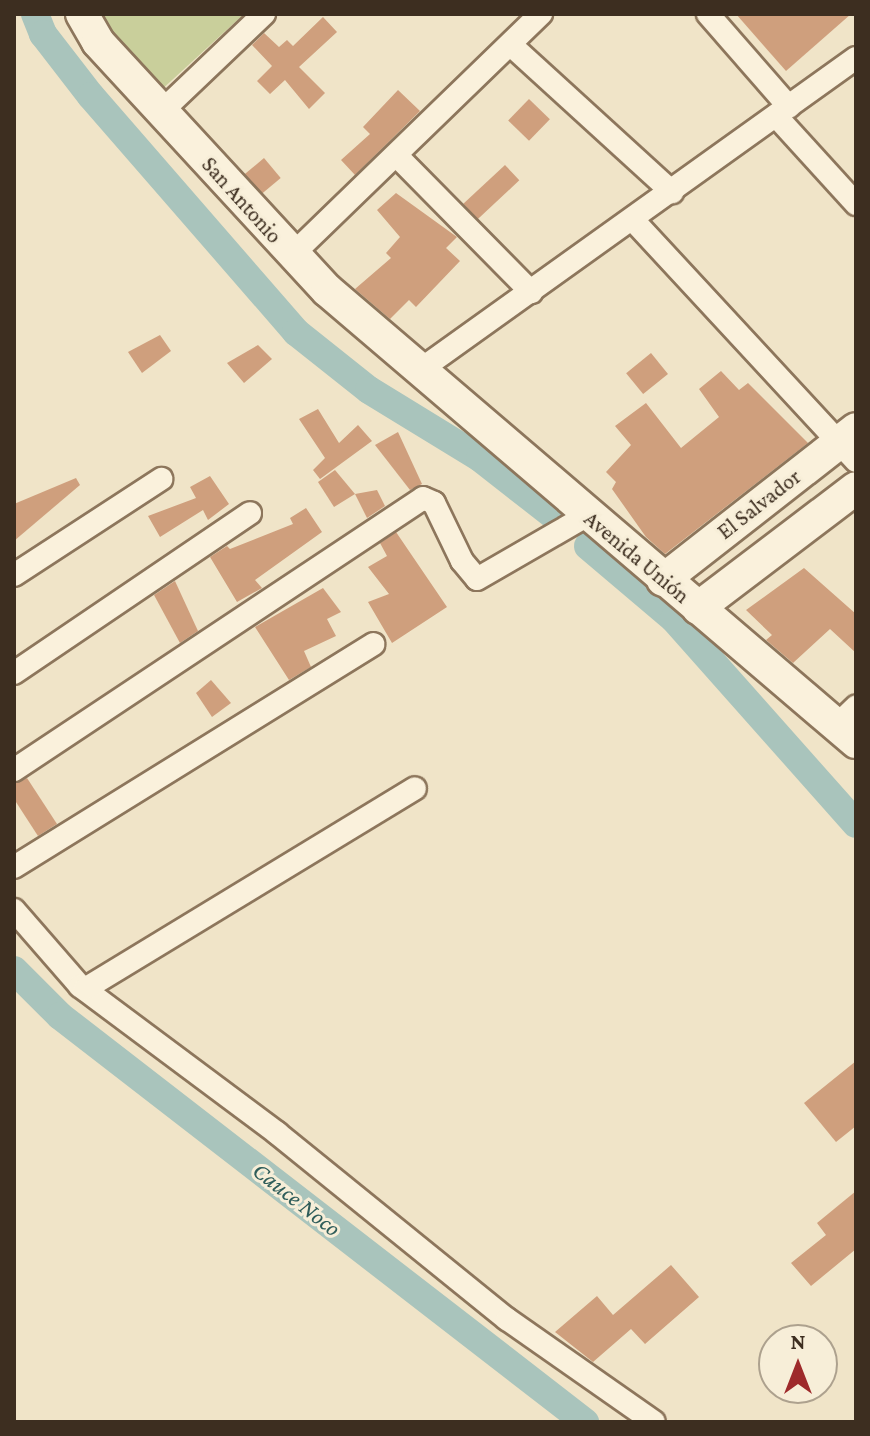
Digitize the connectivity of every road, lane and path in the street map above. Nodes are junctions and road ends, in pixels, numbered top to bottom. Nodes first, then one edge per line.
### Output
1 (82, 14) edge
2 (264, 14) edge
3 (541, 14) edge
4 (708, 14) edge
5 (512, 46) junction
6 (856, 58) edge
7 (162, 111) junction
8 (782, 111) junction
9 (398, 157) junction
10 (672, 192) junction
11 (856, 204) edge
12 (633, 220) junction
13 (292, 255) junction
14 (531, 292) junction
15 (420, 370) junction
16 (851, 444) edge
17 (161, 479) dead end
18 (856, 488) edge
19 (250, 513) dead end
20 (588, 515) junction
21 (14, 575) edge
22 (663, 580) junction
23 (698, 608) junction
24 (374, 644) dead end
25 (14, 673) edge
26 (849, 725) edge
27 (14, 770) edge
28 (415, 788) dead end
29 (14, 867) edge
30 (14, 910) edge
31 (85, 989) junction
32 (654, 1422) edge

1 - 7 street, San Antonio
2 - 7 street
3 - 5 street
4 - 8 street
5 - 9 street
5 - 10 street
6 - 8 street
7 - 13 street, San Antonio
8 - 10 street
8 - 11 street
9 - 13 street
9 - 14 street
10 - 12 street
12 - 14 street
12 - 16 street
13 - 15 street, San Antonio
14 - 15 street
15 - 20 street, Avenida Unión
16 - 22 street, El Salvador
17 - 21 street
18 - 23 street, El Salvador
19 - 25 street
20 - 22 street, Avenida Unión
20 - 27 street
22 - 23 street, Avenida Unión
23 - 26 street, Avenida Unión
24 - 29 street
28 - 31 street
30 - 31 street
31 - 32 street

